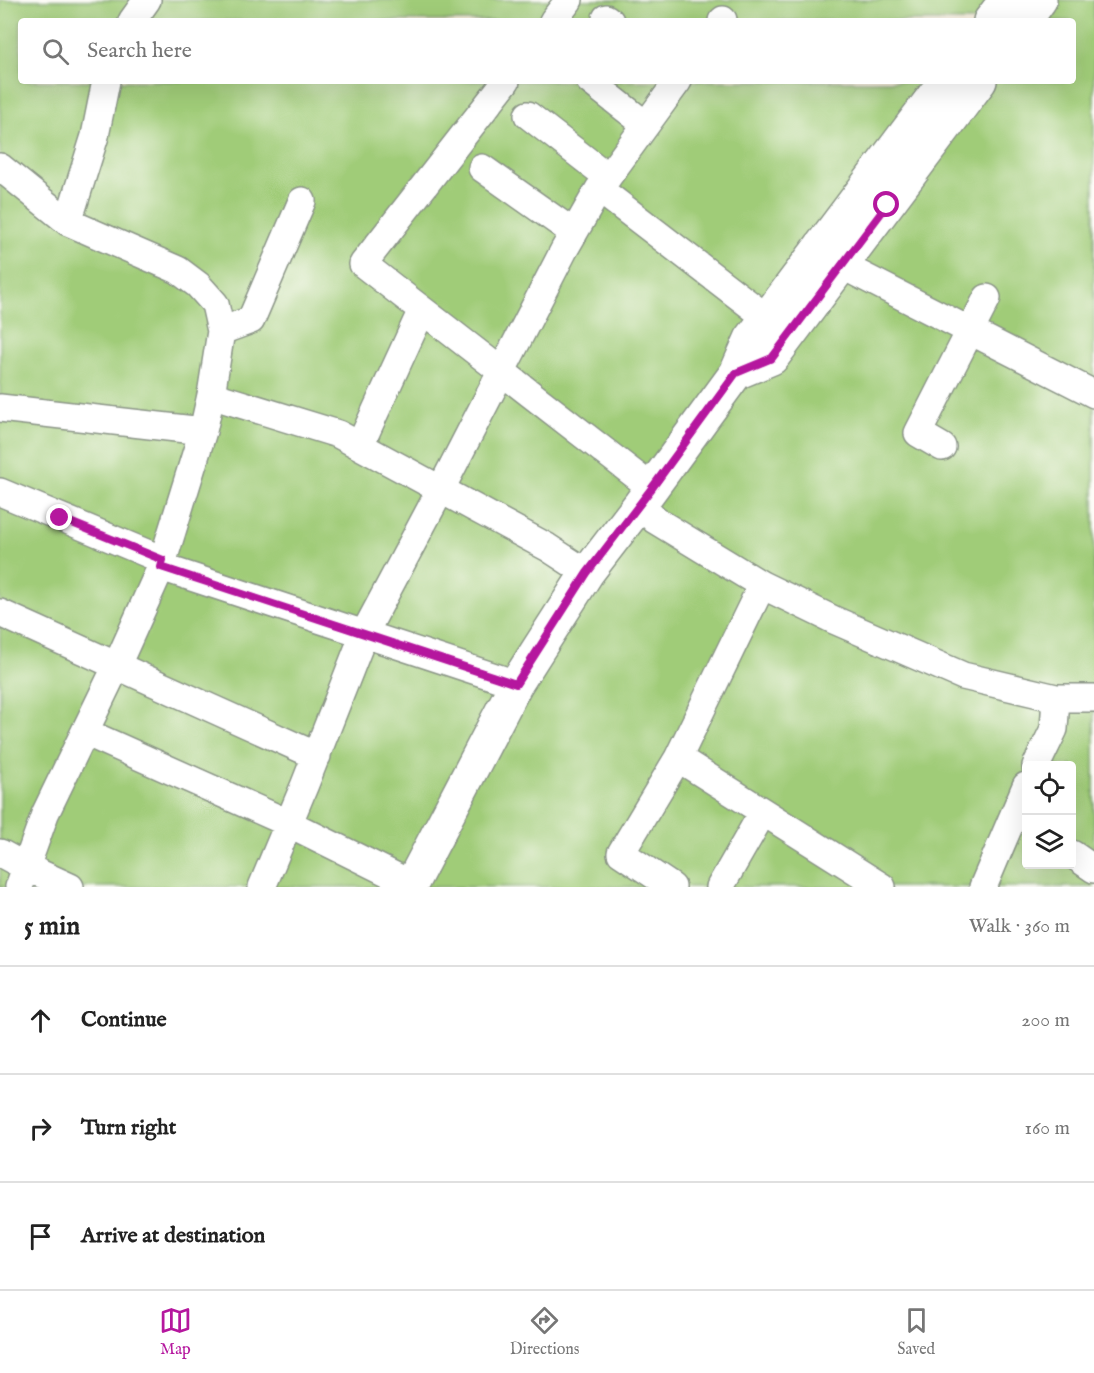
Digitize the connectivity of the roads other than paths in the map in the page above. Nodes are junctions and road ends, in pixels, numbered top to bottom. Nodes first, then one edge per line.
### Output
1 (147, 0) edge
2 (569, 0) edge
3 (1006, 0) edge
4 (1040, 0) edge
5 (134, 18) edge
6 (555, 18) edge
7 (992, 18) edge
8 (1027, 18) edge
9 (105, 84) edge
10 (504, 84) edge
11 (594, 84) edge
12 (676, 84) edge
13 (943, 84) edge
14 (978, 84) edge
15 (528, 115) dead end
16 (646, 125) junction
17 (0, 167) edge
18 (482, 168) dead end
19 (604, 183) junction
20 (302, 201) dead end
21 (68, 222) junction
22 (574, 233) junction
23 (842, 266) junction
24 (987, 298) dead end
25 (422, 310) junction
26 (767, 318) junction
27 (221, 331) junction
28 (970, 331) junction
29 (501, 371) junction
30 (736, 373) junction
31 (1094, 394) edge
32 (211, 395) junction
33 (0, 408) edge
34 (203, 431) junction
35 (360, 446) junction
36 (942, 447) dead end
37 (441, 489) junction
38 (0, 492) edge
39 (646, 496) junction
40 (162, 563) junction
41 (587, 573) junction
42 (762, 585) junction
43 (0, 613) edge
44 (364, 634) junction
45 (117, 665) junction
46 (516, 684) junction
47 (1056, 698) junction
48 (1094, 698) edge
49 (85, 732) junction
50 (317, 756) junction
51 (678, 758) junction
52 (1038, 761) edge
53 (763, 812) junction
54 (1020, 821) edge
55 (288, 823) junction
56 (0, 853) edge
57 (1076, 857) edge
58 (1094, 869) edge
59 (22, 877) edge
60 (410, 885) edge
61 (70, 887) edge
62 (262, 887) edge
63 (672, 887) edge
64 (720, 887) edge
65 (882, 887) edge
66 (983, 887) edge

1 - 5 street
2 - 6 street
3 - 7 main road
4 - 8 main road
9 - 21 street
10 - 25 street
11 - 16 street
12 - 16 street
13 - 26 main road
14 - 23 main road
15 - 19 street
16 - 19 street
17 - 21 street
18 - 22 street
19 - 22 street
19 - 26 street
20 - 27 street
21 - 27 street
22 - 29 street
23 - 28 street
23 - 30 main road
24 - 28 street
25 - 29 street
25 - 35 street
26 - 30 main road
27 - 32 street
28 - 31 street
28 - 36 street
29 - 37 street
29 - 39 street
30 - 39 main road
32 - 34 street
32 - 35 street
33 - 34 street
34 - 40 street
35 - 37 street
37 - 41 street
37 - 44 street
38 - 40 street
39 - 41 main road
39 - 42 street
40 - 44 street
40 - 45 street
41 - 46 main road
42 - 47 street
42 - 51 street
43 - 45 street
44 - 46 street
44 - 50 street
45 - 49 street
45 - 50 street
46 - 60 main road
47 - 48 street
47 - 52 street
49 - 55 street
49 - 59 street
50 - 55 street
51 - 53 street
51 - 63 street
53 - 64 street
53 - 65 street
54 - 66 street
55 - 60 street
55 - 62 street
56 - 59 street
57 - 58 street
59 - 61 street

